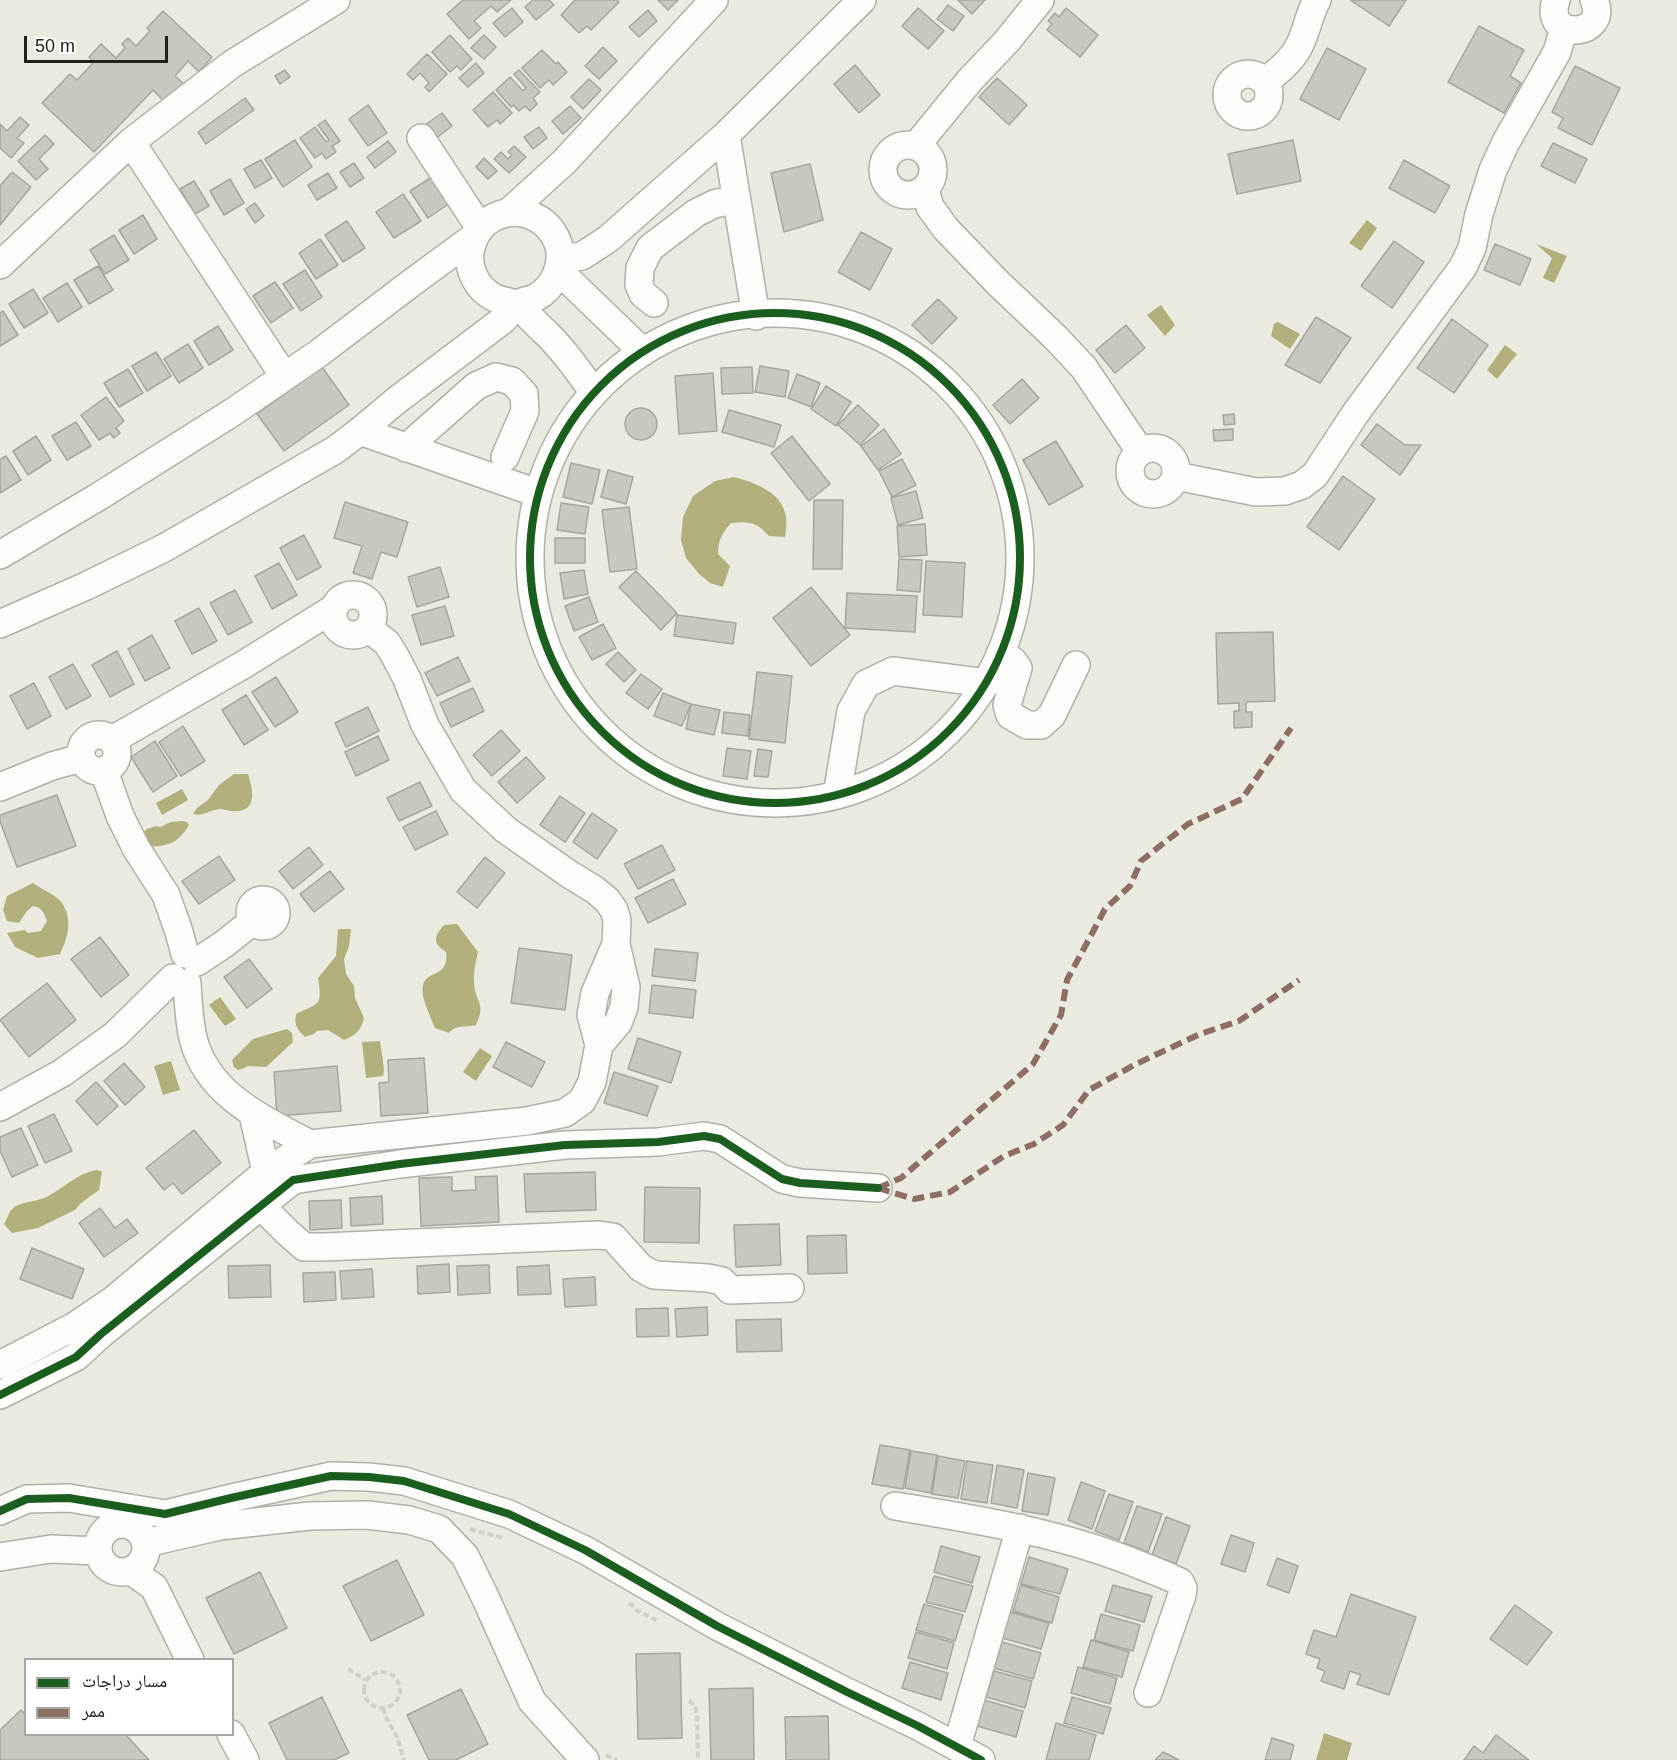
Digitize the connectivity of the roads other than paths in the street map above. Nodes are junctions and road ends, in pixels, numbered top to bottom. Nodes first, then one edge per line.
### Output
1 (336, 0) edge
2 (714, 0) edge
3 (862, 0) edge
4 (1040, 0) edge
5 (1317, 0) edge
6 (1556, 0) edge
7 (1594, 0) edge
8 (1564, 28) junction
9 (1265, 82) dead end
10 (726, 135) junction
11 (421, 138) dead end
12 (131, 142) junction
13 (916, 146) junction
14 (925, 189) junction
15 (736, 199) junction
16 (509, 212) junction
17 (477, 232) junction
18 (1, 260) edge
19 (559, 265) junction
20 (654, 303) dead end
21 (515, 304) junction
22 (756, 316) junction
23 (643, 351) junction
24 (284, 376) junction
25 (592, 390) junction
26 (360, 431) junction
27 (406, 448) junction
28 (1140, 451) junction
29 (505, 457) dead end
30 (1176, 476) junction
31 (537, 493) junction
32 (0, 555) edge
33 (0, 624) edge
34 (1000, 654) junction
35 (1076, 665) dead end
36 (987, 683) junction
37 (93, 765) junction
38 (0, 787) edge
39 (837, 795) junction
40 (253, 921) dead end
41 (185, 969) junction
42 (0, 1107) edge
43 (253, 1114) junction
44 (310, 1144) junction
45 (266, 1172) junction
46 (878, 1188) dead end
47 (261, 1205) junction
48 (790, 1287) dead end
49 (0, 1365) edge
50 (0, 1395) edge
51 (895, 1506) dead end
52 (0, 1511) edge
53 (1020, 1528) junction
54 (146, 1544) junction
55 (98, 1551) junction
56 (0, 1557) edge
57 (130, 1571) junction
58 (190, 1658) edge
59 (1148, 1693) dead end
60 (232, 1736) edge
61 (957, 1746) junction
62 (592, 1756) edge
63 (245, 1760) edge
64 (981, 1760) edge

1 - 12 street
2 - 16 street
3 - 10 street
4 - 13 street
5 - 9 street
6 - 8 street
7 - 8 street
8 - 30 street
10 - 15 street
10 - 19 street
11 - 17 street
12 - 18 street
12 - 24 street
13 - 14 street
13 - 14 street
14 - 28 street
15 - 20 street
15 - 22 street
16 - 17 street
16 - 19 street
17 - 21 street
17 - 24 street
19 - 21 street
19 - 23 street
21 - 25 street
21 - 26 street
22 - 23 street
22 - 34 street
23 - 25 street
24 - 32 street
25 - 31 street
26 - 27 street
26 - 33 street
27 - 29 street
27 - 31 street
28 - 30 street
28 - 30 street
31 - 39 street
34 - 35 street
34 - 36 street
36 - 39 street
36 - 39 street
37 - 38 street
37 - 41 street
37 - 44 street
40 - 41 street
41 - 42 street
41 - 43 street
43 - 44 street
43 - 45 street
44 - 45 street
45 - 49 street
46 - 47 street
47 - 48 street
47 - 50 street
51 - 53 street
52 - 61 street
53 - 59 street
53 - 61 street
54 - 55 street
54 - 57 street
54 - 62 street
55 - 56 street
55 - 57 street
57 - 58 street
60 - 63 street
61 - 64 street

